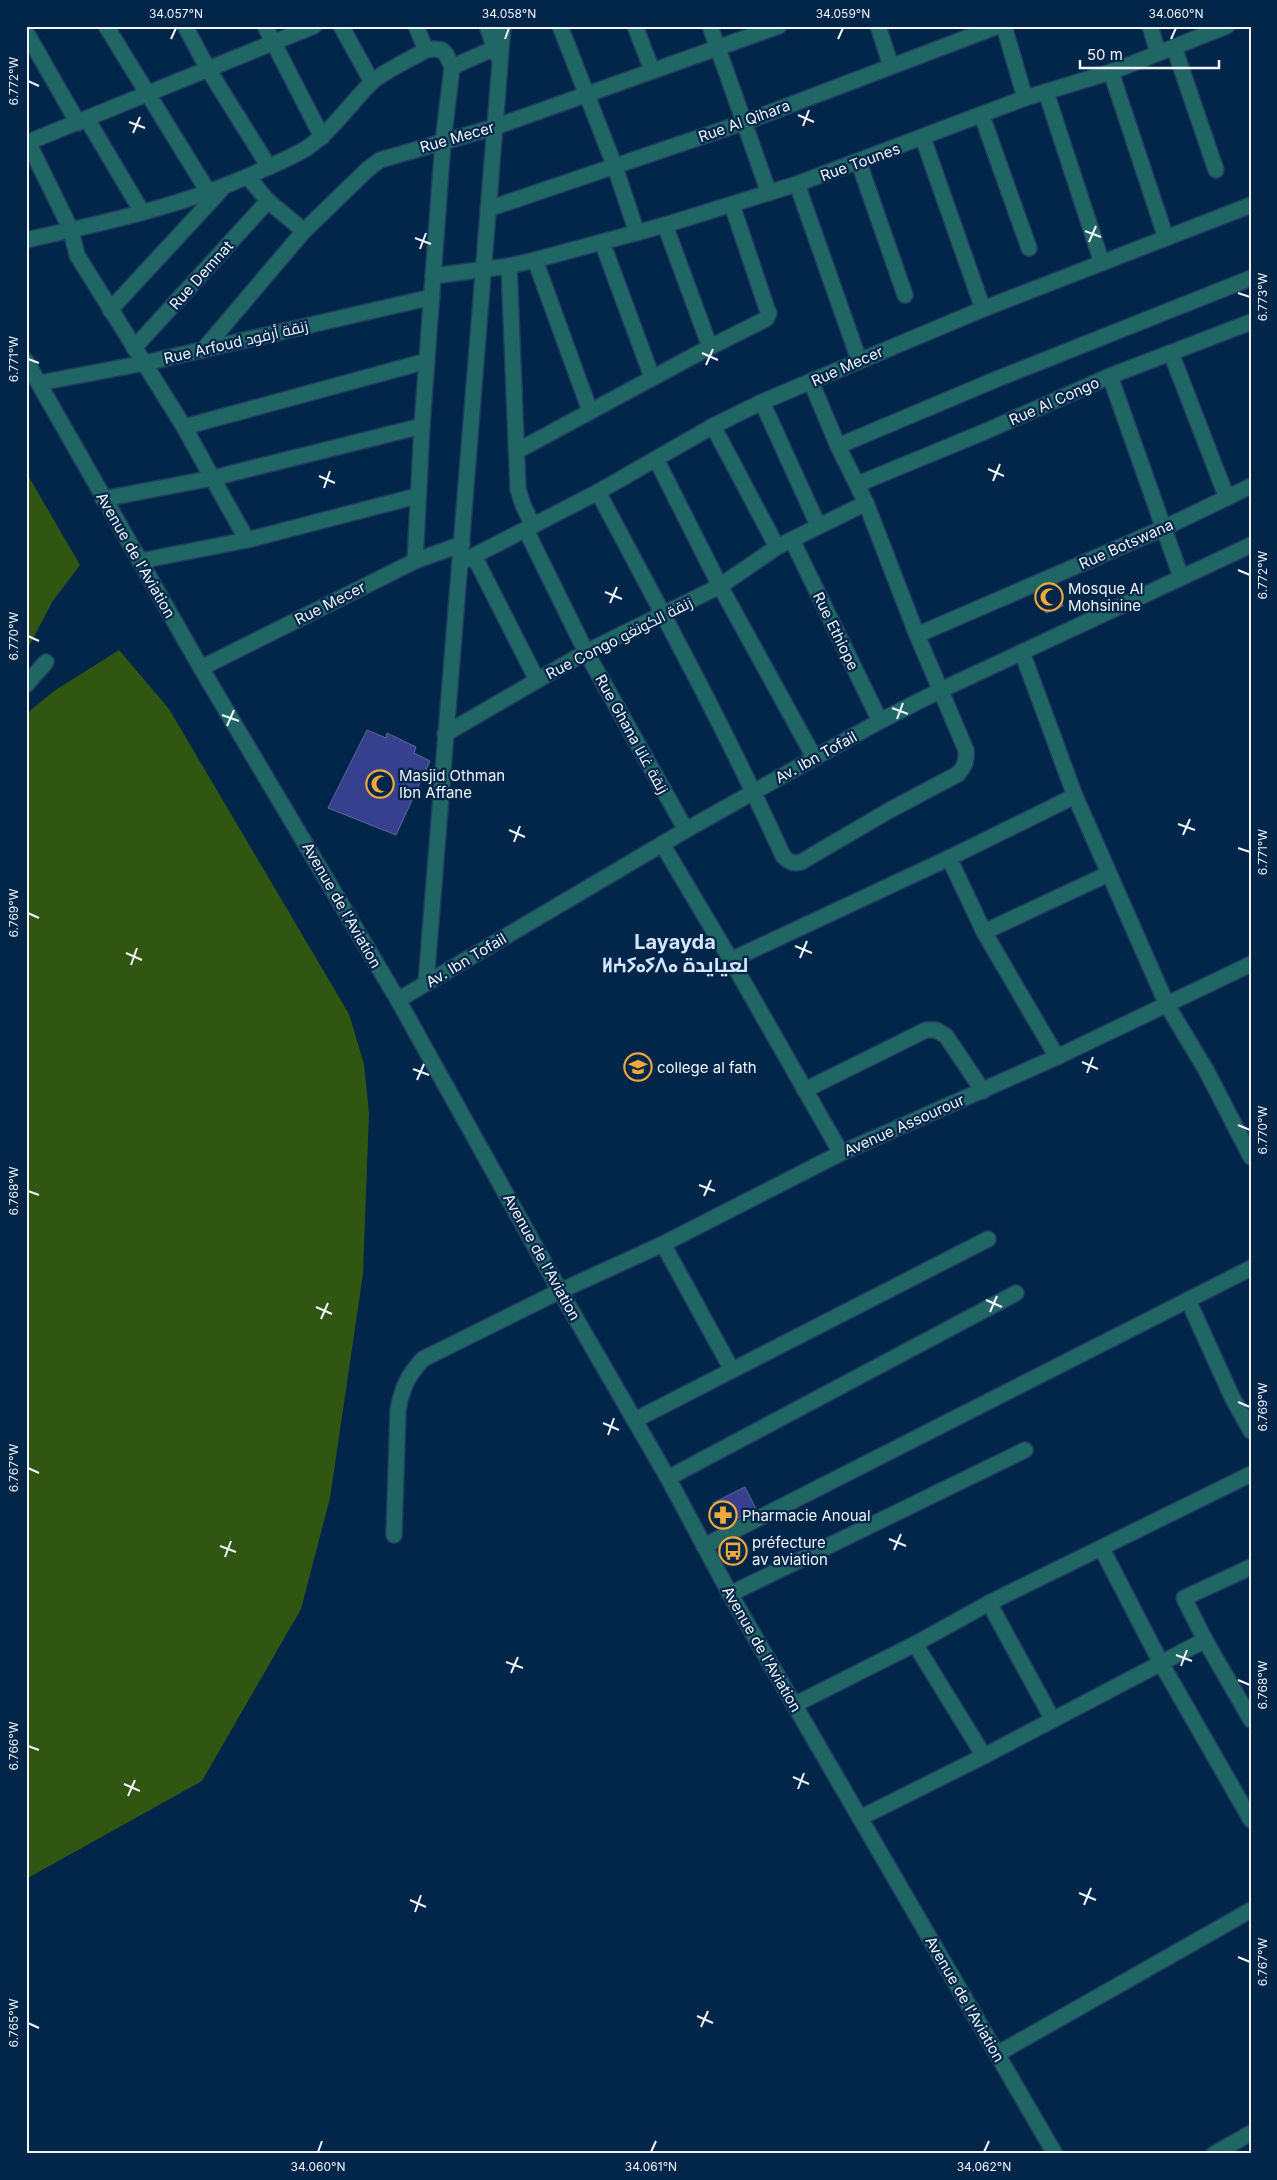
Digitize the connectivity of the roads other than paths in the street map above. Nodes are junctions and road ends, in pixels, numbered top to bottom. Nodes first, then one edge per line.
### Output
1 (106, 26) edge
2 (185, 26) edge
3 (265, 26) edge
4 (314, 26) edge
5 (341, 26) edge
6 (416, 26) edge
7 (487, 26) edge
8 (503, 26) edge
9 (560, 26) edge
10 (635, 26) edge
11 (710, 26) edge
12 (779, 26) edge
13 (878, 26) edge
14 (998, 26) edge
15 (1004, 26) edge
16 (1150, 26) edge
17 (1227, 26) edge
18 (26, 32) edge
19 (273, 42) junction
20 (1174, 47) junction
21 (718, 48) junction
22 (426, 50) junction
23 (497, 54) junction
24 (1158, 54) junction
25 (890, 66) junction
26 (452, 67) junction
27 (208, 69) junction
28 (652, 70) junction
29 (1111, 72) junction
30 (372, 82) junction
31 (1046, 92) junction
32 (586, 94) junction
33 (147, 95) junction
34 (1026, 98) junction
35 (982, 116) junction
36 (83, 121) junction
37 (745, 122) junction
38 (495, 127) junction
39 (322, 137) junction
40 (923, 138) junction
41 (443, 142) junction
42 (27, 143) edge
43 (859, 163) junction
44 (269, 167) junction
45 (615, 167) junction
46 (1216, 170) dead end
47 (248, 177) junction
48 (797, 184) junction
49 (215, 191) junction
50 (769, 193) junction
51 (268, 201) junction
52 (732, 205) junction
53 (1251, 205) edge
54 (488, 209) junction
55 (142, 212) junction
56 (666, 225) junction
57 (70, 230) junction
58 (304, 231) junction
59 (637, 233) junction
60 (1166, 238) junction
61 (26, 240) edge
62 (602, 242) junction
63 (1029, 248) dead end
64 (535, 260) junction
65 (1102, 263) junction
66 (509, 266) junction
67 (484, 268) junction
68 (433, 276) junction
69 (1251, 278) edge
70 (904, 295) dead end
71 (432, 297) junction
72 (983, 309) junction
73 (110, 310) junction
74 (1251, 322) edge
75 (710, 347) junction
76 (134, 348) junction
77 (203, 350) junction
78 (1171, 353) junction
79 (859, 360) junction
80 (26, 361) edge
81 (427, 361) junction
82 (145, 363) junction
83 (1110, 376) junction
84 (652, 377) junction
85 (811, 382) junction
86 (39, 383) junction
87 (762, 402) junction
88 (590, 411) junction
89 (422, 426) junction
90 (712, 426) junction
91 (184, 427) junction
92 (838, 446) junction
93 (517, 450) junction
94 (656, 459) junction
95 (213, 478) junction
96 (858, 484) junction
97 (1251, 486) edge
98 (598, 492) junction
99 (417, 496) junction
100 (1227, 498) junction
101 (103, 499) junction
102 (866, 503) junction
103 (818, 525) junction
104 (529, 528) junction
105 (1164, 528) junction
106 (247, 540) junction
107 (792, 540) junction
108 (462, 544) junction
109 (1251, 545) edge
110 (777, 548) junction
111 (474, 556) junction
112 (140, 561) junction
113 (415, 561) junction
114 (460, 563) junction
115 (1181, 577) junction
116 (720, 586) junction
117 (664, 615) junction
118 (917, 635) junction
119 (586, 652) junction
120 (1022, 652) junction
121 (46, 662) dead end
122 (201, 668) junction
123 (537, 680) junction
124 (26, 685) edge
125 (941, 690) junction
126 (880, 721) junction
127 (445, 734) junction
128 (814, 757) junction
129 (754, 792) junction
130 (1075, 796) junction
131 (686, 830) junction
132 (662, 844) junction
133 (949, 858) junction
134 (1108, 874) junction
135 (984, 932) junction
136 (731, 960) junction
137 (1251, 964) edge
138 (426, 984) junction
139 (398, 1000) junction
140 (1167, 1006) junction
141 (1057, 1057) junction
142 (805, 1090) junction
143 (982, 1091) junction
144 (1246, 1139) edge
145 (841, 1153) junction
146 (1251, 1156) edge
147 (988, 1239) dead end
148 (664, 1244) junction
149 (1251, 1268) edge
150 (560, 1291) junction
151 (1016, 1293) dead end
152 (1188, 1300) junction
153 (732, 1370) junction
154 (635, 1420) junction
155 (1251, 1431) edge
156 (1025, 1450) dead end
157 (1251, 1474) edge
158 (668, 1478) junction
159 (394, 1535) dead end
160 (704, 1546) junction
161 (1102, 1549) junction
162 (1251, 1567) edge
163 (730, 1594) junction
164 (989, 1603) junction
165 (1205, 1640) junction
166 (916, 1644) junction
167 (1161, 1663) junction
168 (794, 1705) junction
169 (1053, 1720) junction
170 (1251, 1720) edge
171 (984, 1756) junction
172 (860, 1818) junction
173 (1251, 1820) edge
174 (1251, 1910) edge
175 (997, 2054) junction
176 (1251, 2134) edge
177 (1055, 2154) edge
178 (1214, 2154) edge

1 - 33 street
2 - 27 street
3 - 19 street
4 - 19 street
5 - 30 street
6 - 22 street
7 - 23 street
8 - 23 street
9 - 32 street
10 - 28 street
11 - 21 street
12 - 21 street, Rue Mecer
13 - 25 street
14 - 25 street, Rue Al Qihara
15 - 34 street
16 - 24 street
17 - 20 street, Rue Tounes
18 - 36 street
19 - 27 street
19 - 39 street
20 - 24 street, Rue Tounes
20 - 46 street
21 - 28 street, Rue Mecer
21 - 37 street
22 - 26 street
22 - 30 street
23 - 26 street
23 - 38 street
24 - 29 street, Rue Tounes
25 - 37 street, Rue Al Qihara
26 - 41 street
27 - 33 street
27 - 44 street
28 - 32 street, Rue Mecer
29 - 31 street, Rue Tounes
29 - 60 street
30 - 39 street
31 - 34 street, Rue Tounes
31 - 65 street
32 - 38 street, Rue Mecer
32 - 45 street
33 - 36 street
33 - 49 street
34 - 35 street, Rue Tounes
35 - 40 street, Rue Tounes
35 - 63 street
36 - 42 street
36 - 55 street
37 - 45 street, Rue Al Qihara
37 - 50 street
38 - 41 street, Rue Mecer
38 - 54 street
39 - 44 street
40 - 43 street, Rue Tounes
40 - 72 street
41 - 58 street, Rue Mecer
41 - 68 street
42 - 57 street
43 - 48 street, Rue Tounes
43 - 70 street
44 - 47 street
45 - 54 street, Rue Al Qihara
45 - 59 street
47 - 49 street
47 - 51 street
48 - 50 street, Rue Tounes
48 - 79 street
49 - 55 street
49 - 73 street
50 - 52 street, Rue Tounes
51 - 58 street
51 - 76 street, Rue Demnat
52 - 56 street, Rue Tounes
52 - 75 street
53 - 60 street, Rue Mecer
54 - 67 street
55 - 57 street
56 - 59 street, Rue Tounes
56 - 75 street
57 - 61 street
57 - 73 street
58 - 77 street, Rue Mecer
59 - 62 street, Rue Tounes
60 - 65 street, Rue Mecer
62 - 64 street, Rue Tounes
62 - 84 street
64 - 66 street, Rue Tounes
64 - 88 street
65 - 72 street, Rue Mecer
66 - 67 street, Rue Tounes
66 - 93 street, Rue Ghana زنقة غانا
67 - 68 street
67 - 108 street
68 - 71 street
69 - 92 street
71 - 77 street, Rue Arfoud زنقة أرفود
71 - 81 street
72 - 79 street, Rue Mecer
73 - 76 street
74 - 78 street, Rue Al Congo
75 - 84 street
76 - 82 street
77 - 82 street, Rue Arfoud زنقة أرفود
78 - 83 street, Rue Al Congo
78 - 100 street
79 - 85 street, Rue Mecer
80 - 86 street, Avenue de l'Aviation
81 - 89 street
81 - 91 street
82 - 86 street, Rue Arfoud زنقة أرفود
82 - 91 street
83 - 96 street, Rue Al Congo
83 - 105 street
84 - 88 street
85 - 87 street, Rue Mecer
85 - 92 street
86 - 101 street, Avenue de l'Aviation
87 - 90 street, Rue Mecer
87 - 103 street
88 - 93 street
89 - 95 street
89 - 99 street
90 - 94 street, Rue Mecer
90 - 110 street
91 - 95 street
92 - 96 street
93 - 104 street, Rue Ghana زنقة غانا
94 - 98 street, Rue Mecer
94 - 116 street
95 - 101 street
95 - 106 street
96 - 102 street
97 - 100 street, Rue Botswana
98 - 104 street, Rue Mecer
98 - 117 street
99 - 106 street
99 - 113 street
100 - 105 street, Rue Botswana
101 - 112 street, Avenue de l'Aviation
102 - 103 street, Rue Congo زنقة الكونغو
102 - 118 street
103 - 107 street, Rue Congo زنقة الكونغو
104 - 111 street, Rue Mecer
104 - 119 street, Rue Ghana زنقة غانا
105 - 115 street
105 - 118 street, Rue Botswana
106 - 112 street
107 - 110 street, Rue Congo زنقة الكونغو
107 - 126 street, Rue Ethiope
108 - 113 street, Rue Mecer
108 - 114 street
109 - 115 street, Av. Ibn Tofail
110 - 116 street, Rue Congo زنقة الكونغو
111 - 114 street, Rue Mecer
111 - 123 street
112 - 122 street, Avenue de l'Aviation
113 - 122 street, Rue Mecer
114 - 127 street
115 - 120 street, Av. Ibn Tofail
116 - 117 street, Rue Congo زنقة الكونغو
116 - 128 street
117 - 119 street, Rue Congo زنقة الكونغو
117 - 129 street
118 - 125 street
119 - 123 street, Rue Congo زنقة الكونغو
119 - 131 street, Rue Ghana زنقة غانا
120 - 125 street, Av. Ibn Tofail
120 - 130 street
121 - 124 street
122 - 139 street, Avenue de l'Aviation
123 - 127 street, Rue Congo زنقة الكونغو
125 - 126 street, Av. Ibn Tofail
125 - 129 street
126 - 128 street, Av. Ibn Tofail
127 - 138 street
128 - 129 street, Av. Ibn Tofail
129 - 131 street, Av. Ibn Tofail
130 - 133 street
130 - 134 street
131 - 132 street, Av. Ibn Tofail
132 - 136 street
132 - 138 street, Av. Ibn Tofail
133 - 135 street
133 - 136 street
134 - 135 street
134 - 140 street
135 - 141 street
136 - 142 street
137 - 140 street, Avenue Assourour
138 - 139 street, Av. Ibn Tofail
139 - 150 street, Avenue de l'Aviation
140 - 141 street, Avenue Assourour
140 - 144 street
141 - 143 street, Avenue Assourour
142 - 143 street
142 - 145 street
143 - 145 street, Avenue Assourour
144 - 146 street
145 - 148 street, Avenue Assourour
147 - 153 street
148 - 150 street, Avenue Assourour
148 - 153 street
149 - 152 street
150 - 154 street, Avenue de l'Aviation
150 - 159 street, Avenue Assourour
151 - 158 street
152 - 155 street
152 - 160 street
153 - 154 street
154 - 158 street, Avenue de l'Aviation
156 - 163 street
157 - 161 street
158 - 160 street, Avenue de l'Aviation
160 - 163 street, Avenue de l'Aviation
161 - 164 street
161 - 167 street
162 - 165 street
163 - 168 street, Avenue de l'Aviation
164 - 166 street
164 - 169 street
165 - 167 street
165 - 170 street
166 - 168 street
166 - 171 street
167 - 169 street
167 - 173 street
168 - 172 street, Avenue de l'Aviation
169 - 171 street
171 - 172 street
172 - 175 street, Avenue de l'Aviation
174 - 175 street
175 - 177 street, Avenue de l'Aviation
176 - 178 street

